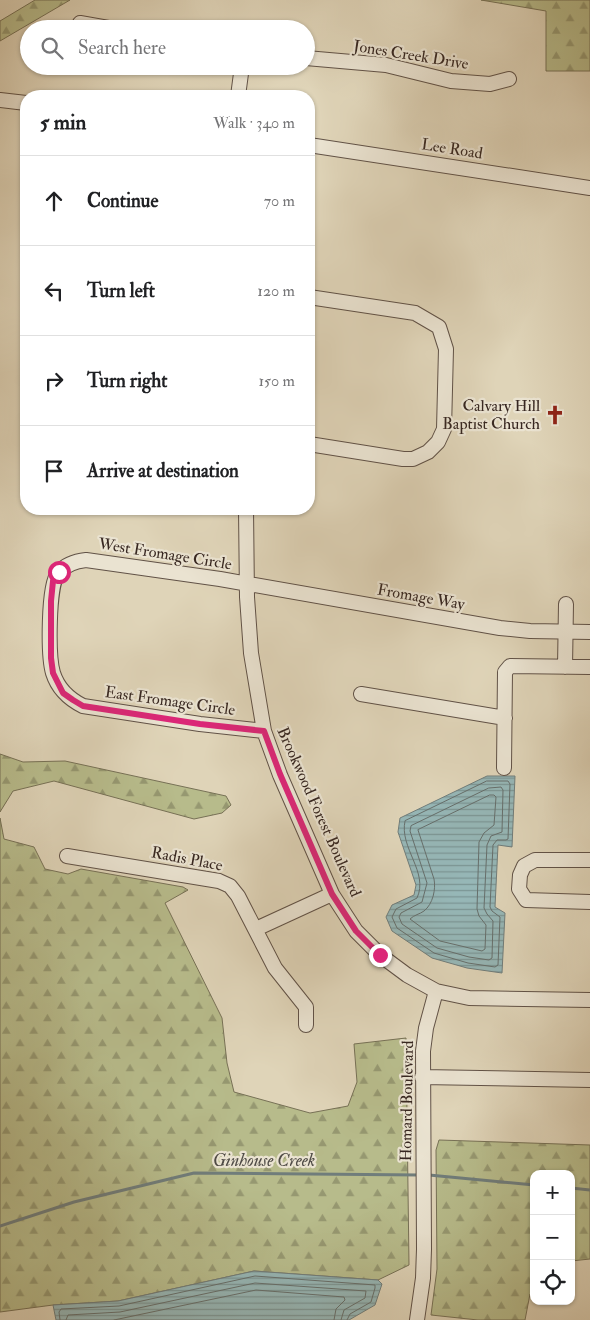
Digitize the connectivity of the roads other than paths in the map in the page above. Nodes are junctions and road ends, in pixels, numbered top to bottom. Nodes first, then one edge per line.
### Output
1 (315, 59) edge
2 (241, 75) edge
3 (509, 79) dead end
4 (239, 90) edge
5 (0, 100) edge
6 (20, 102) edge
7 (315, 146) edge
8 (590, 188) edge
9 (315, 298) edge
10 (315, 445) edge
11 (246, 515) edge
12 (247, 585) junction
13 (566, 604) dead end
14 (565, 632) junction
15 (590, 632) edge
16 (565, 667) junction
17 (590, 667) edge
18 (361, 694) dead end
19 (73, 700) joint
20 (504, 718) junction
21 (264, 731) junction
22 (504, 768) dead end
23 (67, 856) dead end
24 (590, 860) edge
25 (332, 894) junction
26 (590, 902) edge
27 (256, 929) junction
28 (436, 991) junction
29 (590, 1000) edge
30 (306, 1025) dead end
31 (422, 1077) junction
32 (590, 1080) edge
33 (417, 1320) edge

1 - 3 street, Jones Creek Drive
2 - 4 street
5 - 6 street
7 - 8 street, Lee Road
9 - 10 street
11 - 12 street, Brookwood Forest Boulevard
12 - 14 street, Fromage Way
12 - 19 street, West Fromage Circle
12 - 21 street, Brookwood Forest Boulevard
13 - 14 street
14 - 15 street, Fromage Way
14 - 16 street
16 - 17 street
16 - 20 street
18 - 20 street
19 - 21 street, East Fromage Circle
20 - 22 street
21 - 25 street, Brookwood Forest Boulevard
23 - 27 street, Radis Place
24 - 26 street
25 - 27 street
25 - 28 street, Brookwood Forest Boulevard
27 - 30 street, Radis Place
28 - 29 street, Brookwood Forest Boulevard
28 - 31 street, Homard Boulevard
31 - 32 street
31 - 33 street, Homard Boulevard

